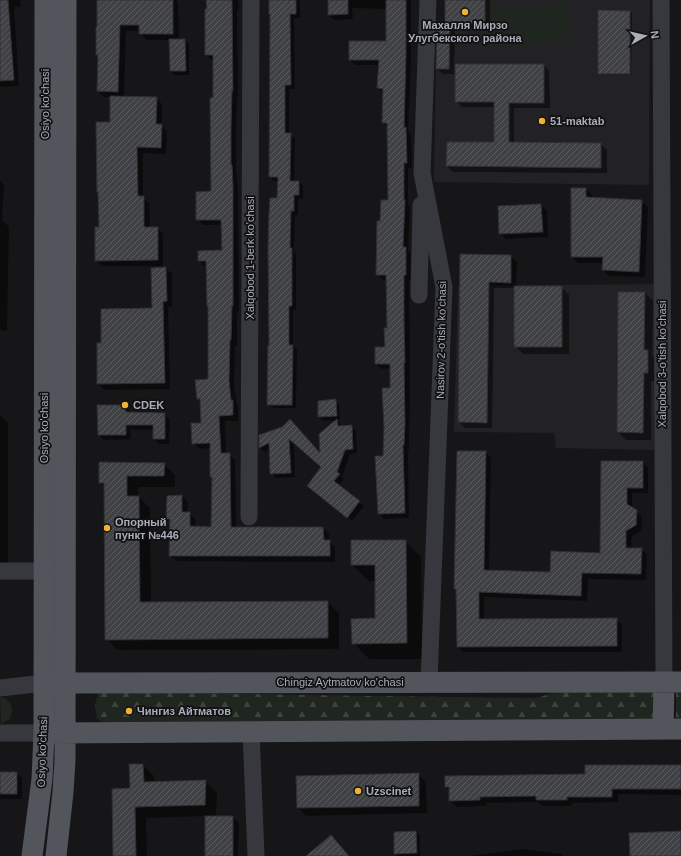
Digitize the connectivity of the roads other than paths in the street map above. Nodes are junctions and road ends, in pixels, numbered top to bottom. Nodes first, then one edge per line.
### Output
1 (45, 0) edge
2 (66, 0) edge
3 (251, 0) edge
4 (428, 0) edge
5 (660, 0) edge
6 (422, 173) junction
7 (419, 295) dead end
8 (250, 517) dead end
9 (0, 571) edge
10 (44, 571) junction
11 (429, 682) junction
12 (672, 682) edge
13 (44, 683) junction
14 (65, 683) junction
15 (0, 688) edge
16 (672, 729) edge
17 (251, 731) junction
18 (44, 733) junction
19 (65, 733) junction
20 (0, 734) edge
21 (32, 856) edge
22 (56, 856) edge
23 (256, 856) edge

1 - 10 main road, Osiyo ko'chasi
2 - 14 main road, Osiyo ko'chasi
3 - 8 street, Xalqobod 1-berk ko'chasi
4 - 6 street, Nasirov 2-o'tish ko'chasi
5 - 12 street, Xalqobod 3-o'tish ko'chasi
6 - 7 street
6 - 11 street, Nasirov 2-o'tish ko'chasi
9 - 10 street
10 - 13 main road, Osiyo ko'chasi
11 - 12 main road, Chingiz Aytmatov ko'chasi
11 - 14 main road, Chingiz Aytmatov ko'chasi
12 - 16 main road, Xalqobod 3-o'tish ko'chasi
13 - 14 main road, Chingiz Aytmatov ko'chasi
13 - 15 street, Chingiz Aytmatov ko'chasi
13 - 18 main road, Osiyo ko'chasi
14 - 19 main road, Osiyo ko'chasi
16 - 17 main road
17 - 19 main road
17 - 23 street
18 - 19 main road
18 - 20 street
18 - 21 main road, Osiyo ko'chasi
19 - 22 main road, Osiyo ko'chasi

